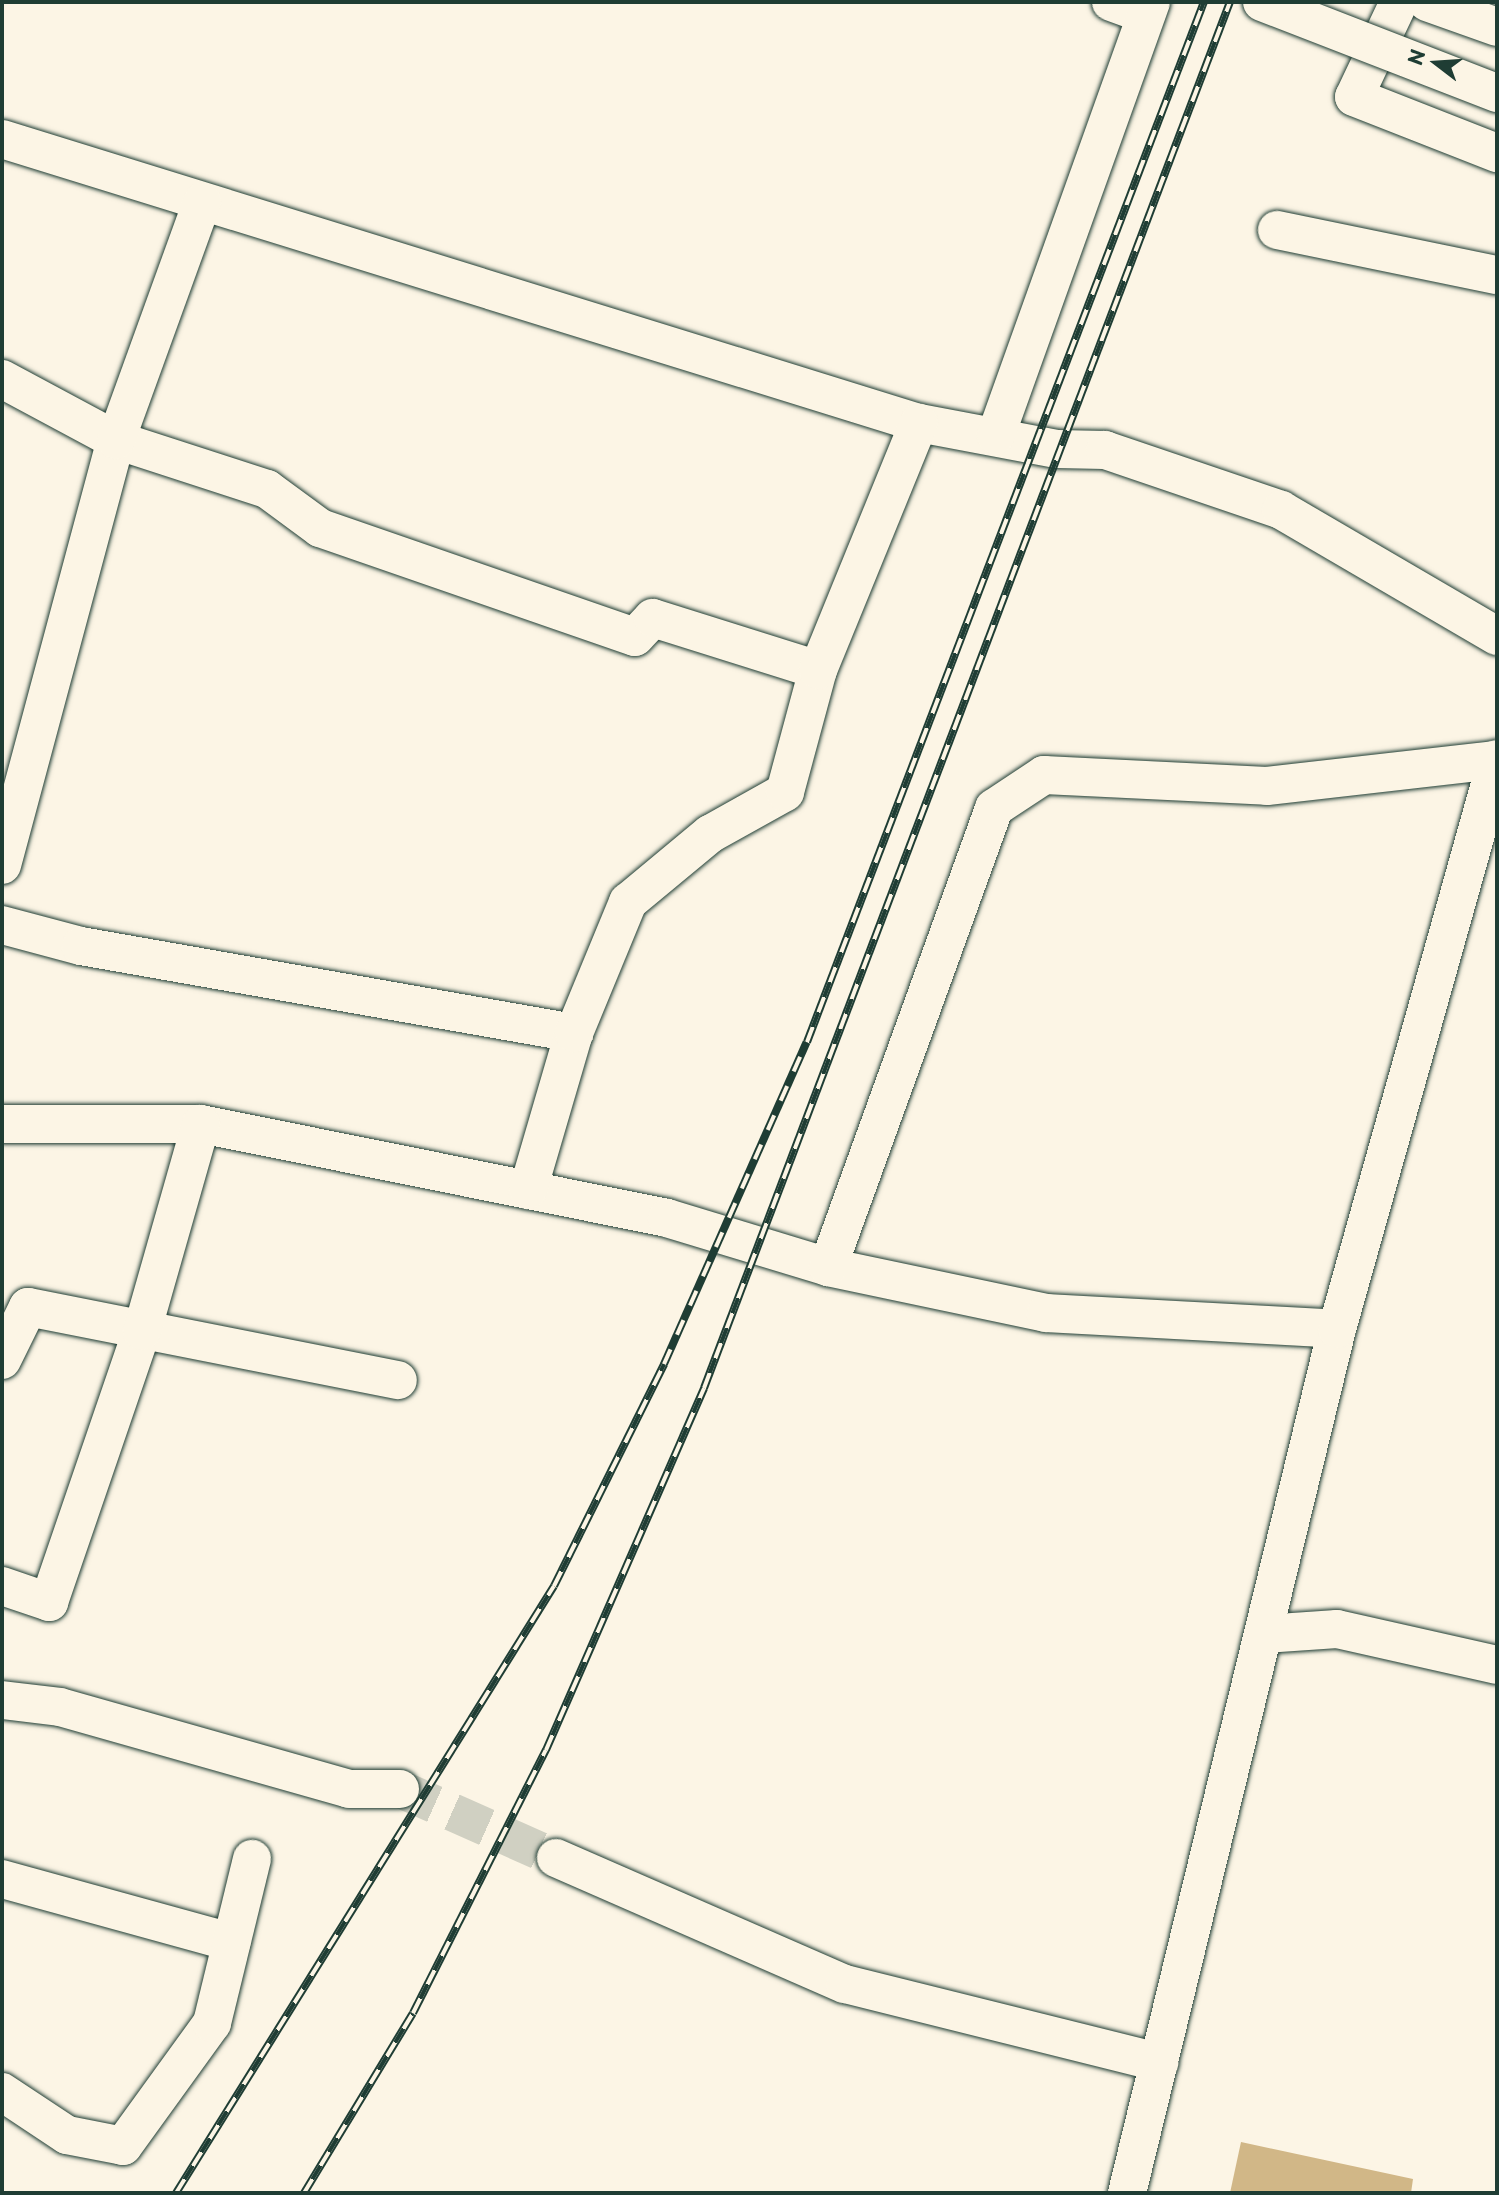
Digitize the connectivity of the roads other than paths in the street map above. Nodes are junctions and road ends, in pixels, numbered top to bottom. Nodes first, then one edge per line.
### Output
1 (1262, 2) edge
2 (1399, 2) edge
3 (1427, 2) edge
4 (1136, 6) edge
5 (1497, 27) edge
6 (1497, 93) edge
7 (2, 139) edge
8 (1497, 153) edge
9 (202, 202) junction
10 (1277, 229) dead end
11 (1497, 275) edge
12 (2, 379) edge
13 (919, 423) junction
14 (996, 435) junction
15 (116, 440) junction
16 (1497, 636) edge
17 (818, 670) junction
18 (1496, 760) edge
19 (2, 865) edge
20 (2, 925) edge
21 (574, 1033) junction
22 (2, 1124) edge
23 (201, 1124) junction
24 (528, 1190) junction
25 (828, 1267) junction
26 (1337, 1329) junction
27 (142, 1331) junction
28 (2, 1360) edge
29 (398, 1380) dead end
30 (2, 1586) edge
31 (1264, 1634) junction
32 (1497, 1665) edge
33 (2, 1700) edge
34 (400, 1788) tunnel mouth
35 (556, 1858) tunnel mouth
36 (252, 1859) dead end
37 (2, 1879) edge
38 (231, 1942) junction
39 (1159, 2062) junction
40 (2, 2092) edge
41 (1127, 2193) edge

1 - 6 street, bridge
2 - 8 street
3 - 5 street
4 - 14 street
7 - 9 street
9 - 13 street
9 - 15 street
10 - 11 street
12 - 15 street
13 - 14 street
13 - 17 street
14 - 16 street
15 - 17 street
15 - 19 street
17 - 21 street
18 - 25 street
18 - 26 street
20 - 21 street
21 - 24 street
22 - 23 street
23 - 24 street
23 - 27 street
24 - 25 street
25 - 26 street
26 - 31 street
27 - 28 street
27 - 29 street
27 - 30 street
31 - 32 street
31 - 39 street
33 - 34 street
35 - 39 street
36 - 38 street
37 - 38 street
38 - 40 street
39 - 41 street

